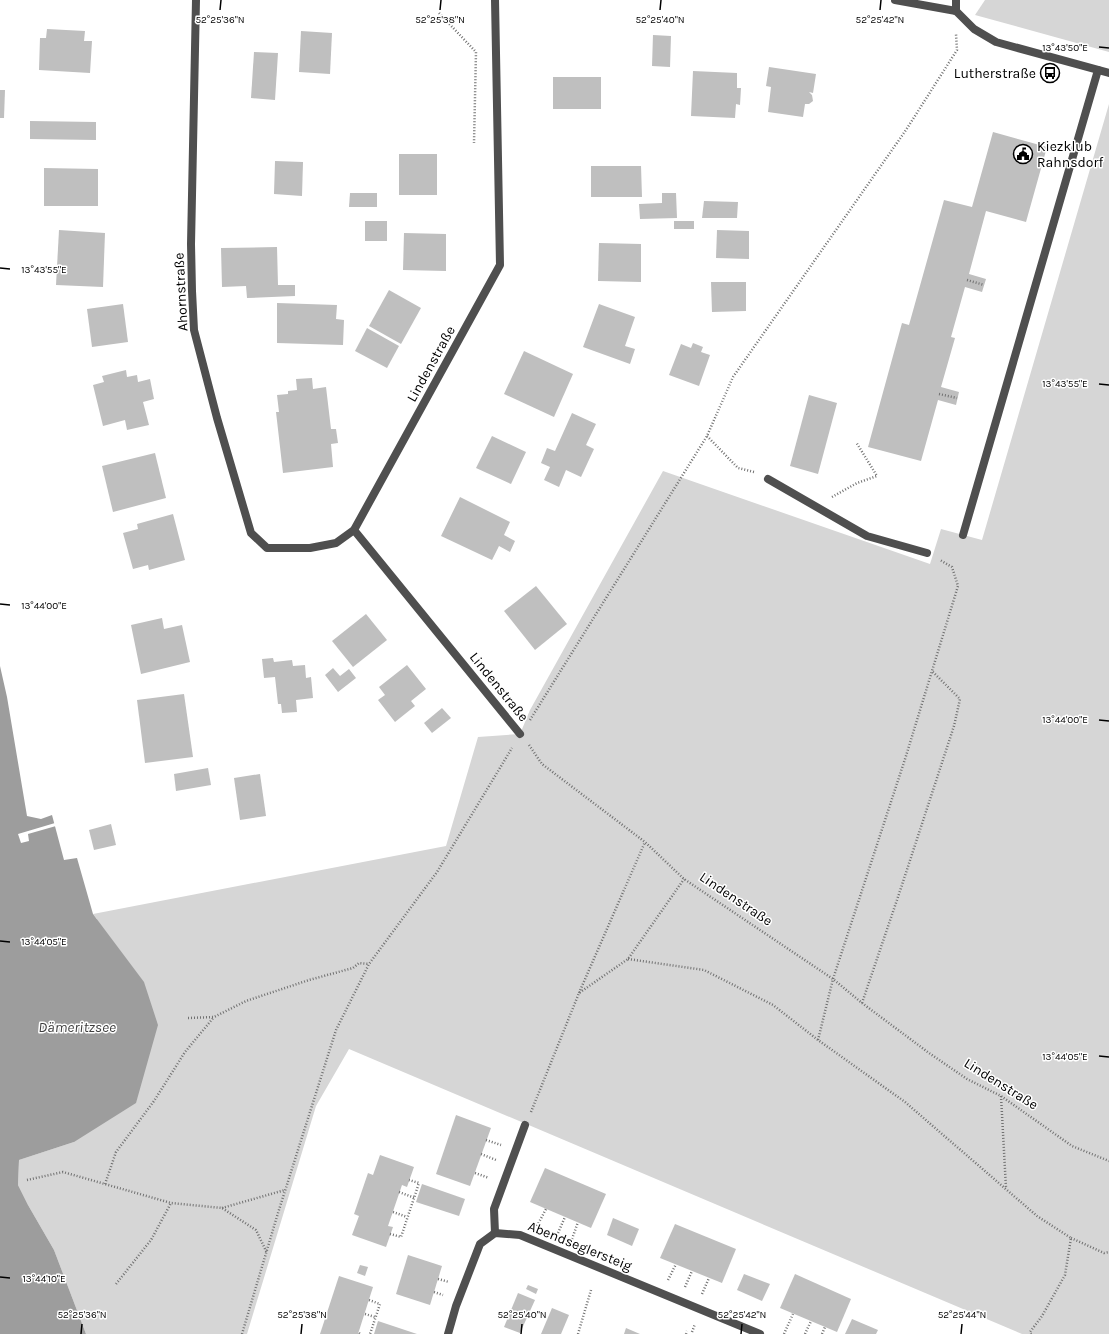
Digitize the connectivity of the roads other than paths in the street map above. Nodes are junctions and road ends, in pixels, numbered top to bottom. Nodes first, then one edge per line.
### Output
1 (196, 0) edge
2 (495, 0) edge
3 (895, 0) edge
4 (956, 0) edge
5 (956, 12) junction
6 (1098, 70) junction
7 (1109, 73) edge
8 (768, 479) road end
9 (354, 530) junction
10 (962, 535) dead end
11 (927, 554) road end
12 (520, 734) road end
13 (525, 1125) road end
14 (495, 1233) junction
15 (448, 1334) edge
16 (760, 1334) edge

1 - 9 street, Ahornstraße
2 - 9 street, Lindenstraße
3 - 5 street
4 - 5 street
5 - 6 street
6 - 7 street
6 - 10 street
8 - 11 street
9 - 12 street, Lindenstraße
13 - 14 street
14 - 15 street
14 - 16 street, Abendseglersteig

